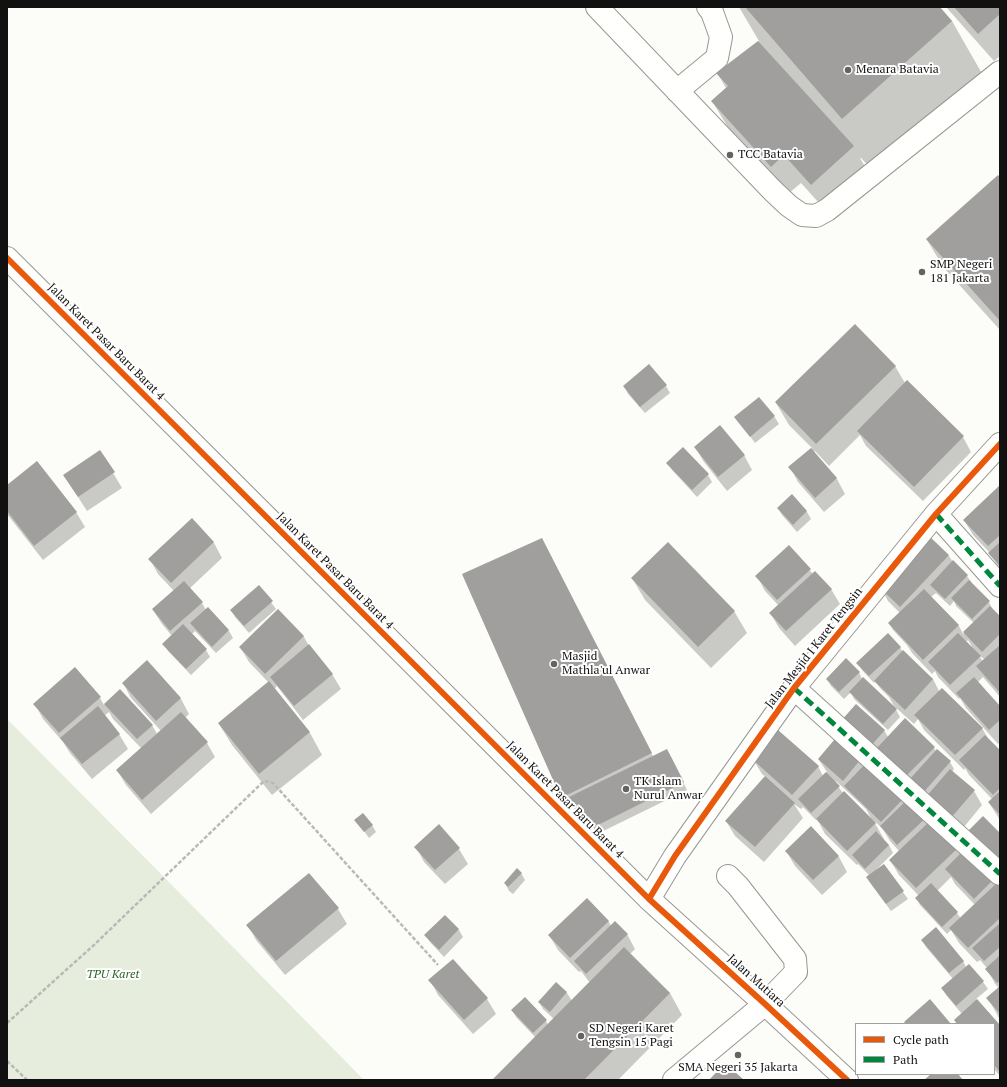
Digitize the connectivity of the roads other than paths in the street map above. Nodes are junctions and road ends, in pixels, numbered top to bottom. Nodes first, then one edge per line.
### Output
1 (597, 7) edge
2 (708, 7) edge
3 (1000, 72) edge
4 (677, 91) junction
5 (7, 258) edge
6 (1000, 444) edge
7 (936, 514) junction
8 (1000, 586) edge
9 (794, 688) junction
10 (1000, 874) edge
11 (728, 876) dead end
12 (649, 899) junction
13 (765, 1004) junction
14 (674, 1080) edge
15 (847, 1080) edge

1 - 4 street
2 - 4 street
3 - 4 street
5 - 12 street, Jalan Karet Pasar Baru Barat 4
6 - 7 street, Jalan Mesjid I Karet Tengsin
7 - 8 street
7 - 9 street, Jalan Mesjid I Karet Tengsin
9 - 10 street
9 - 12 street, Jalan Mesjid I Karet Tengsin
11 - 13 street
12 - 13 street, Jalan Mutiara
13 - 14 street
13 - 15 street, Jalan Mutiara

